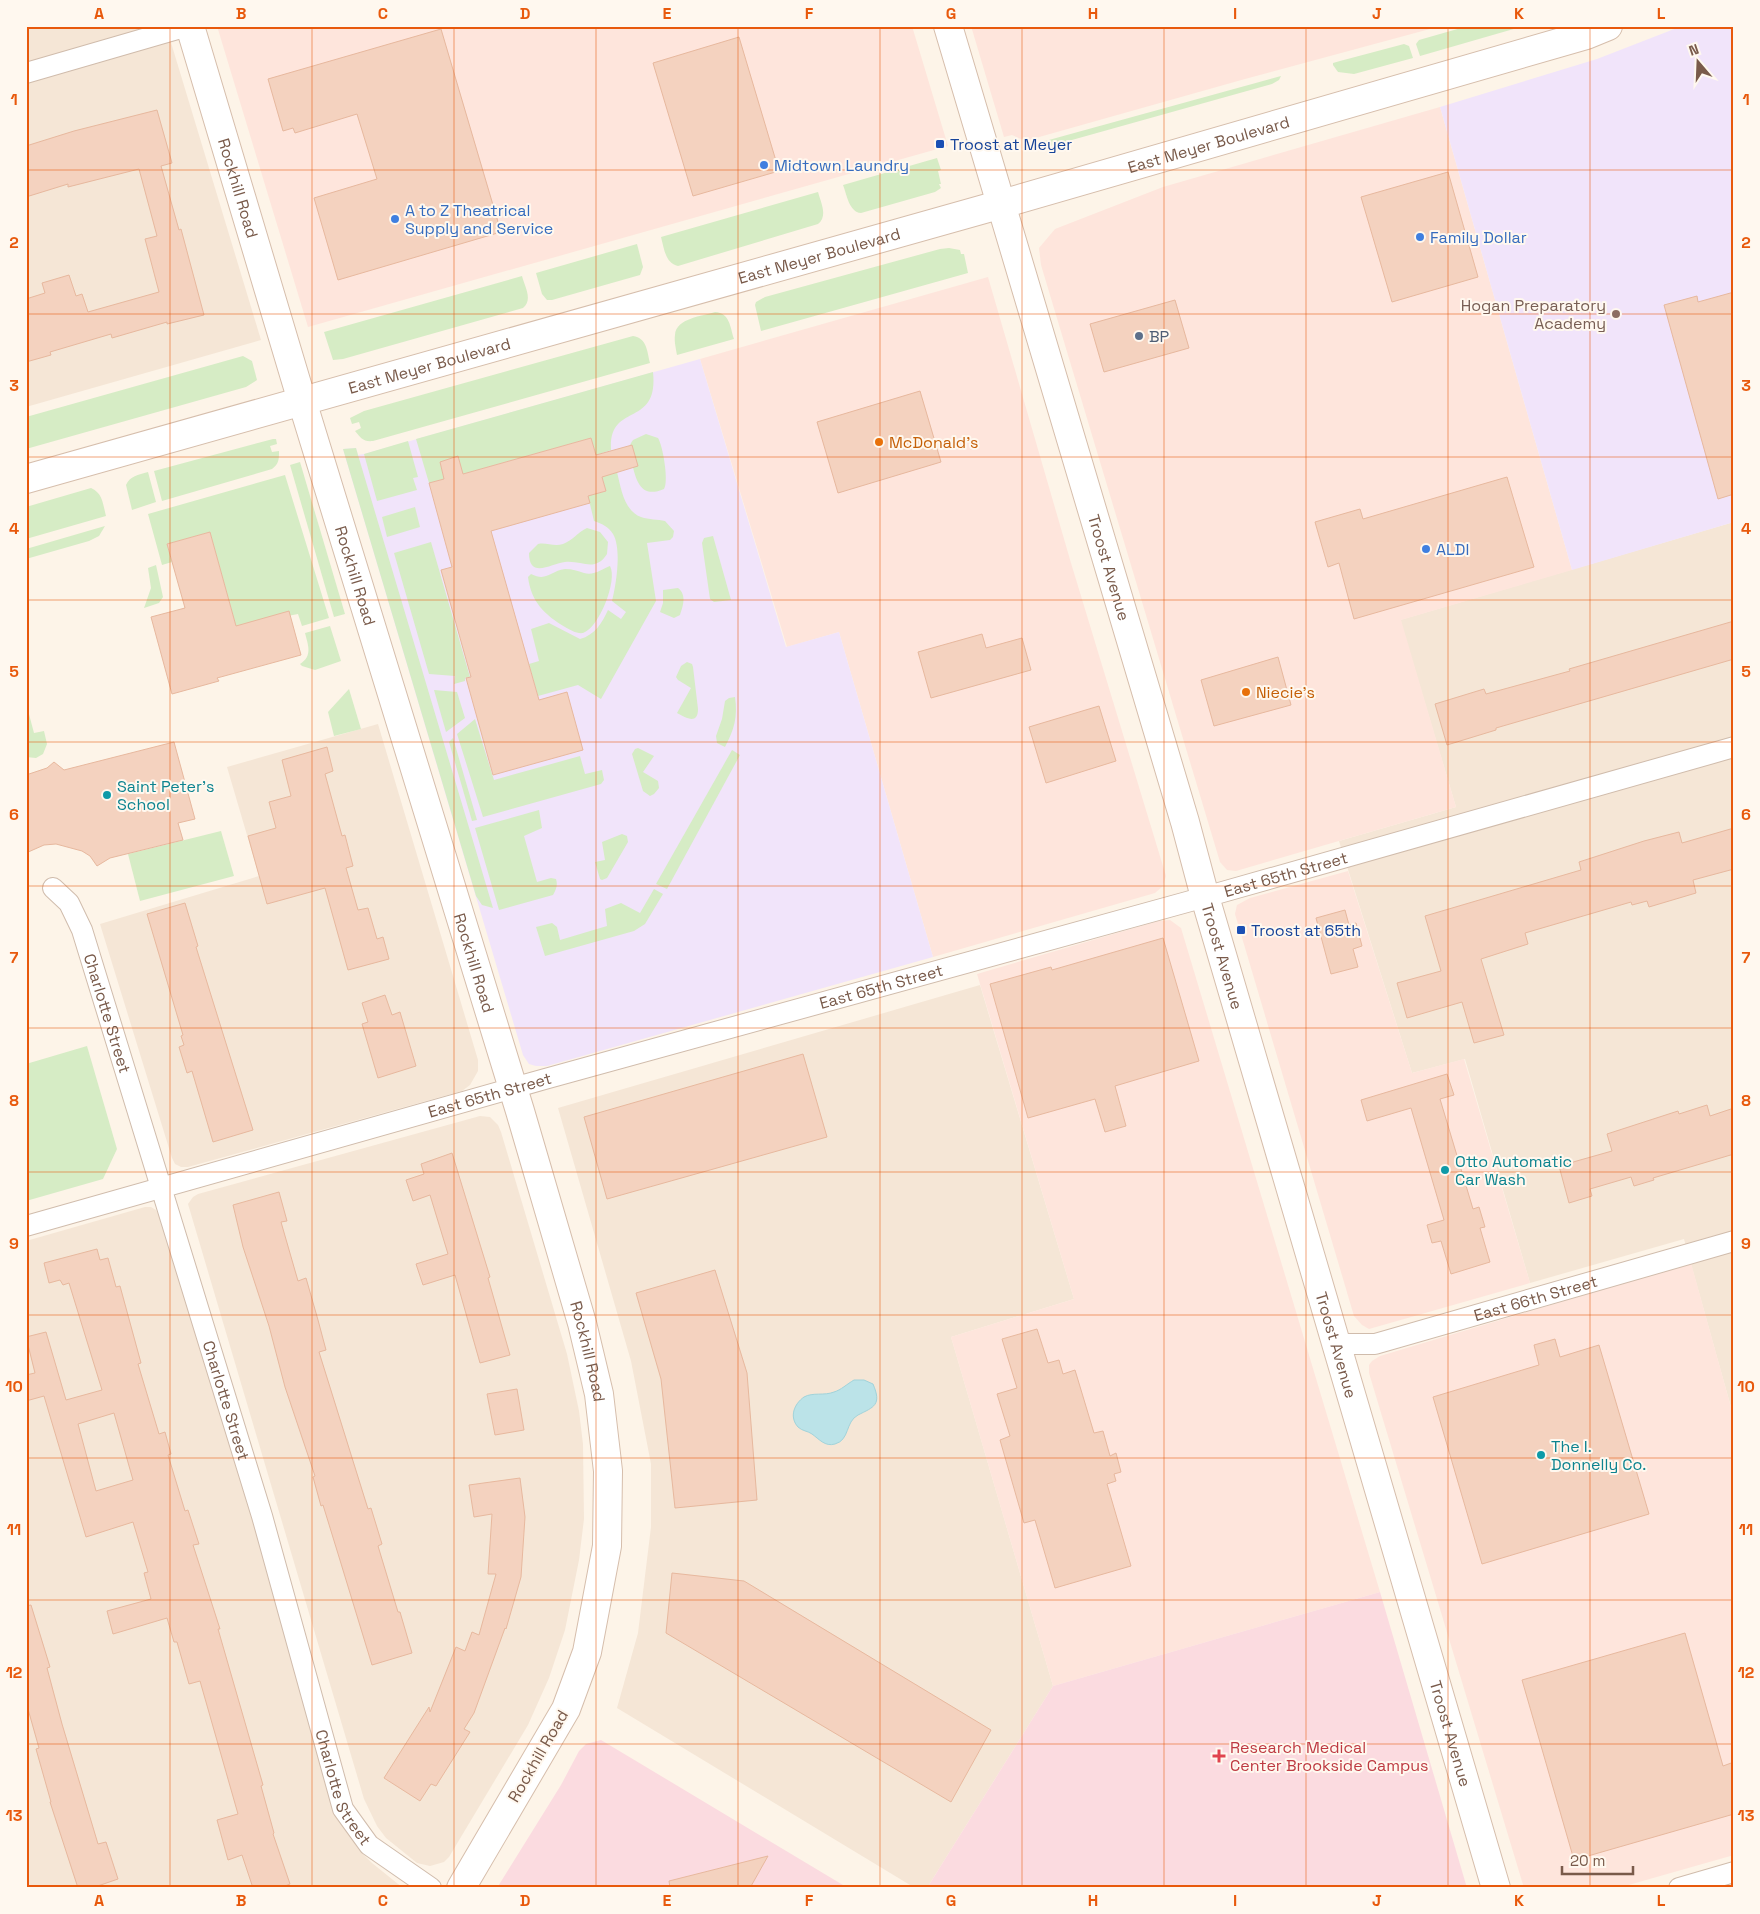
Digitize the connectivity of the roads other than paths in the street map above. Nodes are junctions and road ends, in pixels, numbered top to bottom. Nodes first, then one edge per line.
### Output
1 (189, 26) edge
2 (948, 26) edge
3 (1608, 26) edge
4 (26, 73) edge
5 (1002, 204) junction
6 (302, 401) junction
7 (26, 479) edge
8 (1734, 747) edge
9 (53, 888) dead end
10 (1205, 898) junction
11 (512, 1088) junction
12 (162, 1187) junction
13 (26, 1226) edge
14 (1734, 1241) edge
15 (1336, 1344) junction
16 (1734, 1872) edge
17 (431, 1888) edge
18 (461, 1888) edge
19 (1496, 1888) edge
20 (1679, 1888) edge

1 - 4 street
1 - 6 main road, Rockhill Road
2 - 5 main road, Troost Avenue
3 - 5 main road, East Meyer Boulevard
5 - 6 main road, East Meyer Boulevard
5 - 10 main road, Troost Avenue
6 - 7 main road, East Meyer Boulevard
6 - 11 main road, Rockhill Road
8 - 10 street, East 65th Street
9 - 12 street, Charlotte Street
10 - 11 street, East 65th Street
10 - 15 main road, Troost Avenue
11 - 12 street, East 65th Street
11 - 18 main road, Rockhill Road
12 - 13 street, East 65th Street
12 - 17 street, Charlotte Street
14 - 15 street, East 66th Street
15 - 19 main road, Troost Avenue
16 - 20 street

